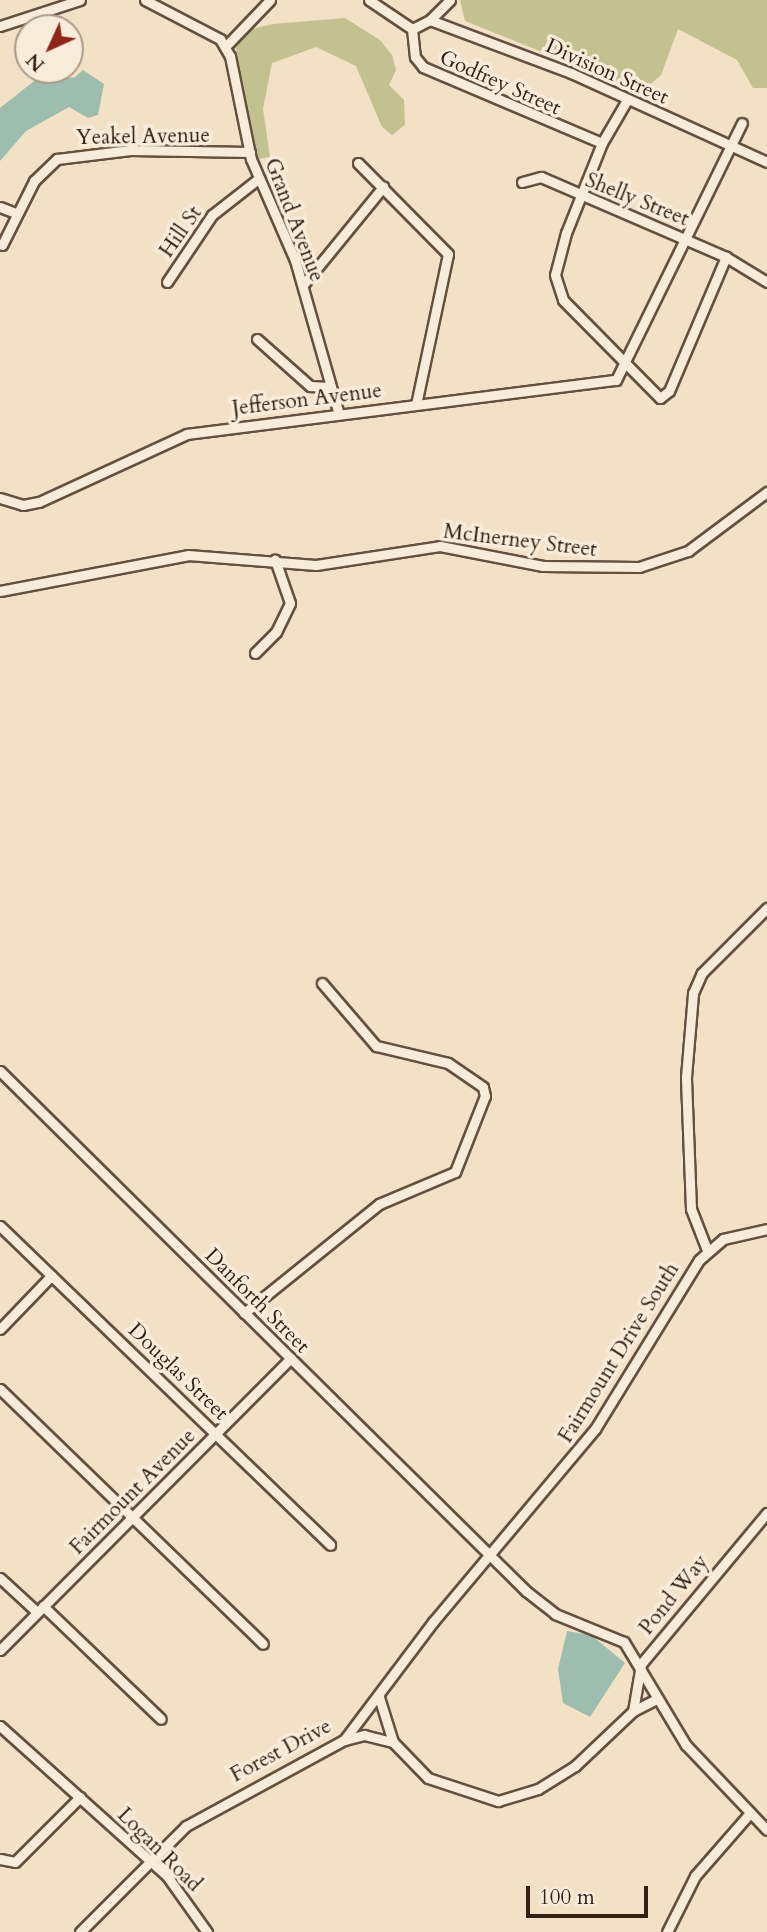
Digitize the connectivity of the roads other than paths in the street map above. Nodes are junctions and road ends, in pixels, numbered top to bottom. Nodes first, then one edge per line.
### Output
1 (80, 0) edge
2 (145, 0) edge
3 (270, 0) edge
4 (369, 0) edge
5 (450, 0) edge
6 (430, 20) junction
7 (0, 26) edge
8 (412, 29) junction
9 (225, 47) junction
10 (628, 100) junction
11 (742, 123) dead end
12 (602, 143) junction
13 (727, 145) junction
14 (250, 152) junction
15 (767, 162) edge
16 (358, 163) dead end
17 (258, 179) junction
18 (522, 182) dead end
19 (383, 187) junction
20 (579, 197) junction
21 (0, 207) edge
22 (16, 213) junction
23 (685, 239) junction
24 (2, 245) edge
25 (726, 257) junction
26 (167, 282) dead end
27 (767, 282) edge
28 (303, 285) junction
29 (257, 339) dead end
30 (626, 365) junction
31 (329, 387) junction
32 (416, 404) junction
33 (339, 414) junction
34 (767, 492) edge
35 (0, 498) edge
36 (275, 560) junction
37 (0, 591) edge
38 (255, 653) dead end
39 (767, 908) edge
40 (322, 983) dead end
41 (0, 1071) edge
42 (0, 1226) edge
43 (767, 1229) edge
44 (707, 1250) junction
45 (51, 1276) junction
46 (244, 1313) junction
47 (0, 1329) edge
48 (291, 1358) junction
49 (0, 1389) edge
50 (216, 1434) junction
51 (767, 1513) edge
52 (132, 1517) junction
53 (330, 1545) dead end
54 (490, 1556) junction
55 (0, 1578) edge
56 (40, 1609) junction
57 (263, 1644) dead end
58 (0, 1650) edge
59 (641, 1664) junction
60 (379, 1697) junction
61 (657, 1699) junction
62 (633, 1711) junction
63 (160, 1719) dead end
64 (0, 1727) edge
65 (344, 1740) junction
66 (393, 1742) junction
67 (80, 1797) junction
68 (750, 1813) junction
69 (767, 1830) edge
70 (150, 1860) junction
71 (4, 1861) edge
72 (80, 1932) edge
73 (208, 1932) edge
74 (667, 1932) edge

1 - 7 street
2 - 9 street
3 - 9 street
4 - 8 street
5 - 6 street, Godfrey Street
6 - 8 street, Godfrey Street
6 - 10 street, Division Street
8 - 12 street, Godfrey Street
9 - 14 street, Grand Avenue
10 - 12 street
10 - 13 street, Division Street
11 - 13 street
12 - 20 street
13 - 15 street, Division Street
13 - 23 street
14 - 17 street, Grand Avenue
14 - 22 street, Yeakel Avenue
16 - 19 street
17 - 26 street, Hill St
17 - 28 street, Grand Avenue
18 - 20 street, Shelly Street
19 - 28 street
19 - 32 street
20 - 23 street, Shelly Street
20 - 30 street
21 - 22 street
22 - 24 street, Yeakel Avenue
23 - 25 street, Shelly Street
23 - 30 street
25 - 27 street, Shelly Street
25 - 30 street
28 - 31 street, Grand Avenue
29 - 31 street
30 - 32 street, Jefferson Avenue
31 - 33 street, Grand Avenue
32 - 33 street, Jefferson Avenue
33 - 35 street, Jefferson Avenue
34 - 36 street, McInerney Street
36 - 37 street, McInerney Street
36 - 38 street
39 - 44 street
40 - 46 street
41 - 46 street, Danforth Street
42 - 45 street, Douglas Street
43 - 44 street
44 - 54 street, Fairmount Drive South
45 - 47 street
45 - 50 street, Douglas Street
46 - 48 street, Danforth Street
48 - 50 street, Fairmount Avenue
48 - 54 street, Danforth Street
49 - 52 street
50 - 52 street, Fairmount Avenue
50 - 53 street, Douglas Street
51 - 59 street, Pond Way
52 - 56 street, Fairmount Avenue
52 - 57 street
54 - 59 street, Danforth Street
54 - 60 street, Forest Drive
55 - 56 street
56 - 58 street, Fairmount Avenue
56 - 63 street
59 - 61 street, Danforth Street
59 - 62 street, Pond Way
60 - 65 street, Forest Drive
60 - 66 street
61 - 62 street
61 - 68 street, Danforth Street
62 - 66 street
64 - 67 street, Logan Road
65 - 66 street
65 - 70 street, Forest Drive
67 - 70 street, Logan Road
67 - 71 street
68 - 69 street, Danforth Street
68 - 74 street
70 - 72 street, Forest Drive
70 - 73 street, Logan Road

